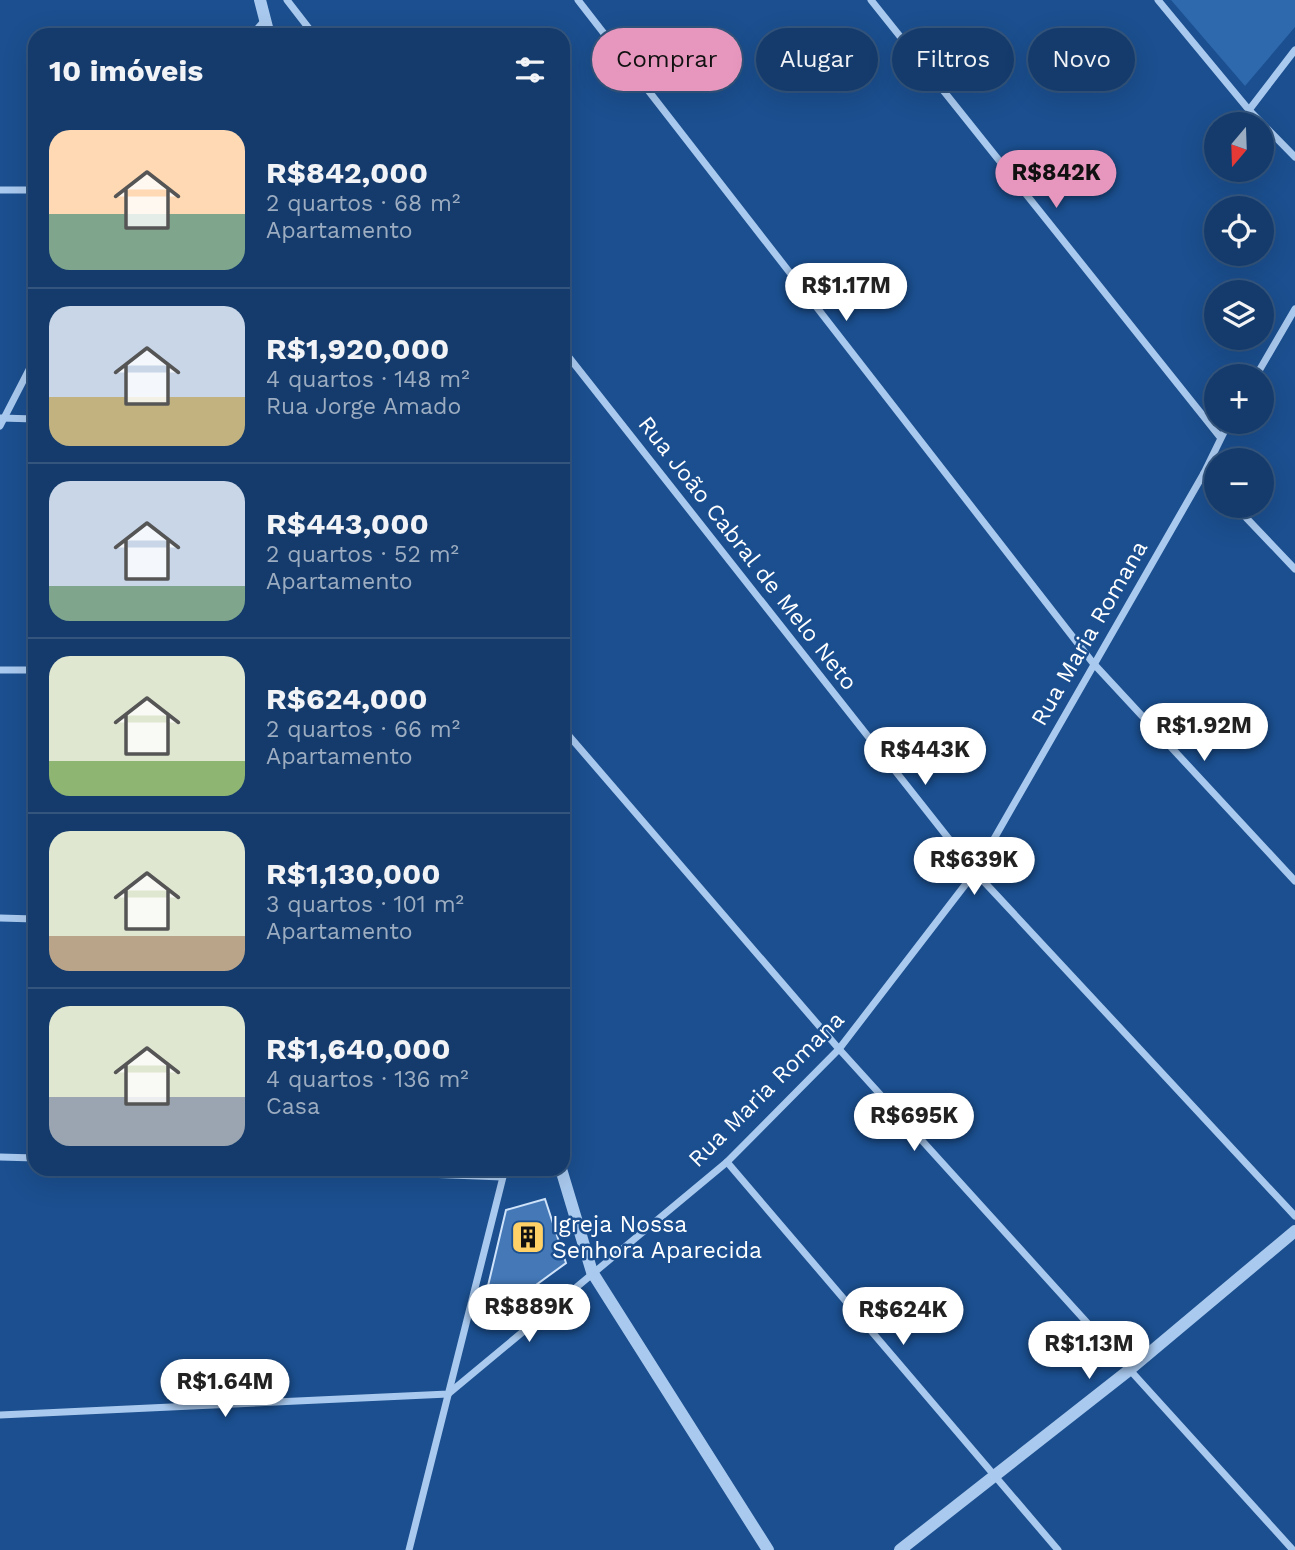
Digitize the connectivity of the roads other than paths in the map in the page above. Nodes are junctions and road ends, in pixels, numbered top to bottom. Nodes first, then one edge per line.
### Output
1 (260, 0) edge
2 (287, 0) edge
3 (578, 0) edge
4 (871, 0) edge
5 (1158, 0) edge
6 (265, 20) junction
7 (258, 28) edge
8 (267, 28) edge
9 (309, 28) edge
10 (1295, 50) edge
11 (1249, 110) junction
12 (1295, 157) edge
13 (0, 190) edge
14 (28, 190) edge
15 (1295, 309) edge
16 (570, 359) edge
17 (1263, 364) edge
18 (28, 371) edge
19 (2, 418) edge
20 (28, 419) edge
21 (0, 426) edge
22 (1222, 434) edge
23 (1220, 437) junction
24 (1215, 448) edge
25 (1204, 473) edge
26 (1246, 518) edge
27 (1295, 569) edge
28 (1093, 663) junction
29 (0, 670) edge
30 (28, 670) edge
31 (570, 737) edge
32 (975, 872) junction
33 (1295, 881) edge
34 (0, 918) edge
35 (28, 919) edge
36 (839, 1049) junction
37 (0, 1157) edge
38 (28, 1158) edge
39 (727, 1162) junction
40 (503, 1176) edge
41 (563, 1176) edge
42 (1295, 1216) edge
43 (1295, 1231) edge
44 (592, 1272) junction
45 (1128, 1371) junction
46 (448, 1394) junction
47 (0, 1415) edge
48 (994, 1477) junction
49 (409, 1550) edge
50 (768, 1550) edge
51 (900, 1550) edge
52 (1058, 1550) edge
53 (1293, 1550) edge

1 - 6 street
2 - 9 street
3 - 28 street
4 - 23 street
5 - 11 street
6 - 7 street
6 - 8 street
10 - 11 street
11 - 12 street
13 - 14 street
15 - 17 street
16 - 32 street, Rua João Cabral de Melo Neto
18 - 19 street
19 - 20 street
19 - 21 street
22 - 23 street, Rua Maria Romana
23 - 24 street, Rua Maria Romana
25 - 28 street, Rua Maria Romana
26 - 27 street
28 - 32 street, Rua Maria Romana
28 - 33 street
29 - 30 street
31 - 36 street
32 - 36 street, Rua Maria Romana
32 - 42 street, Rua João Cabral de Melo Neto
34 - 35 street
36 - 39 street, Rua Maria Romana
36 - 45 street
37 - 38 street
39 - 44 street, Rua Maria Romana
39 - 48 street
40 - 46 street
41 - 44 street
43 - 45 street
44 - 46 street, Rua Maria Romana
44 - 50 street
45 - 48 street
45 - 53 street
46 - 47 street
46 - 49 street
48 - 51 street
48 - 52 street

